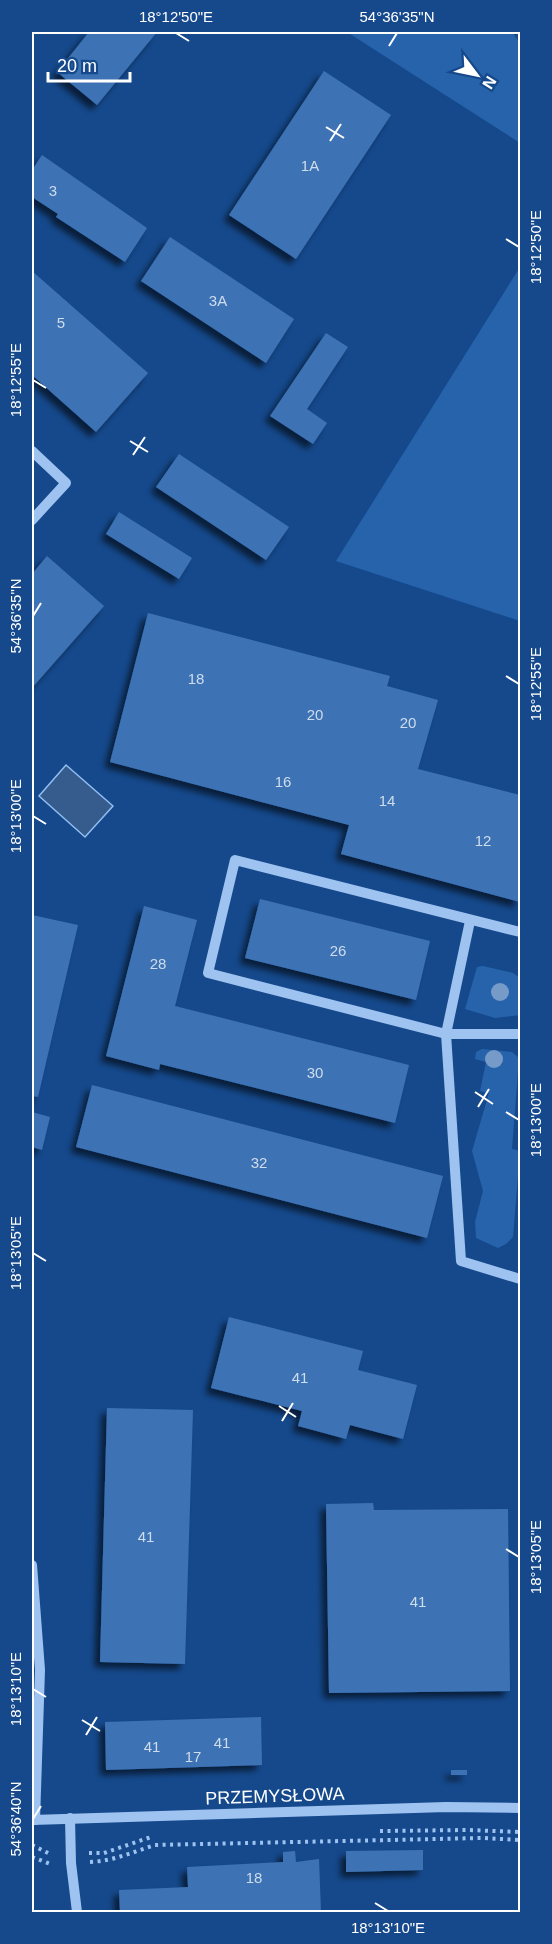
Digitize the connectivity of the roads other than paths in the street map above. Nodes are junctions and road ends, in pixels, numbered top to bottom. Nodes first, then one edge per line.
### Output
1 (32, 451) edge
2 (32, 520) edge
3 (470, 921) junction
4 (520, 932) edge
5 (446, 1034) junction
6 (520, 1034) edge
7 (520, 1279) edge
8 (32, 1565) edge
9 (520, 1808) edge
10 (70, 1818) junction
11 (33, 1820) edge
12 (77, 1912) edge

1 - 2 street
3 - 4 street
3 - 5 street
3 - 5 street
5 - 6 street
5 - 7 street
8 - 11 street
9 - 10 street, PRZEMYSŁOWA
10 - 11 street, PRZEMYSŁOWA
10 - 12 street

